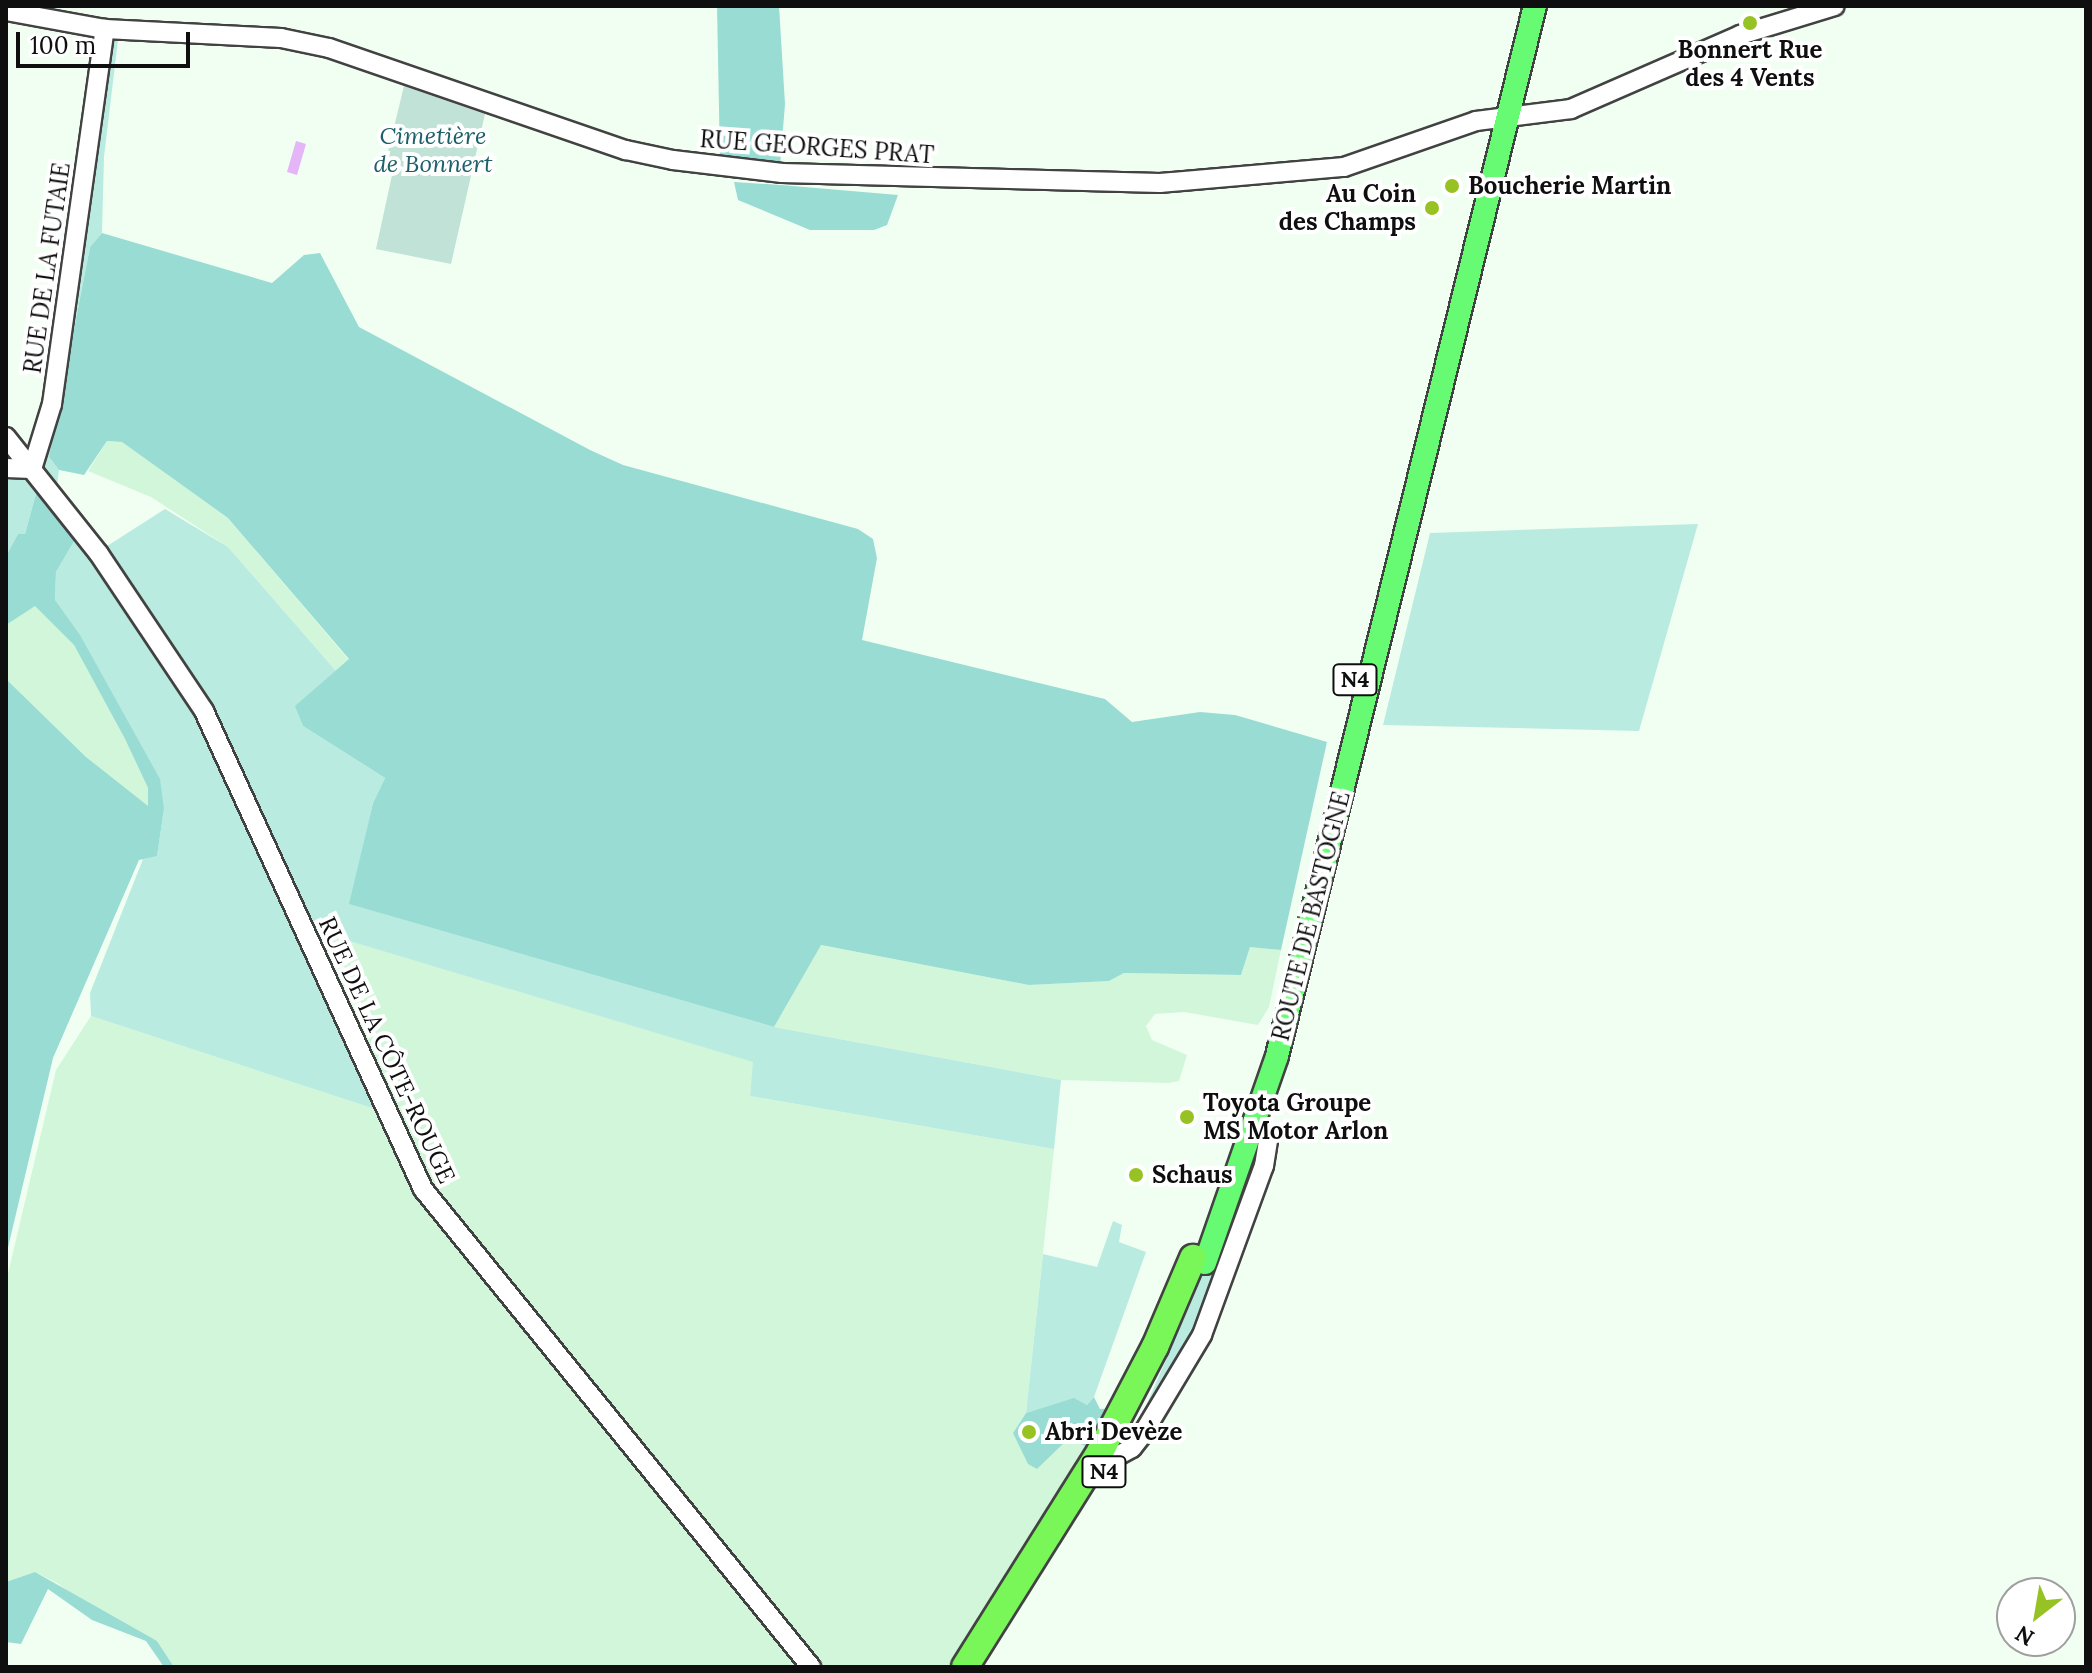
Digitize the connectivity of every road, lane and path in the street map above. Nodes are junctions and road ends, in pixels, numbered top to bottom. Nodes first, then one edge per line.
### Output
1 (1522, 6) edge
2 (1535, 6) edge
3 (1835, 6) edge
4 (6, 11) edge
5 (105, 29) junction
6 (1501, 116) junction
7 (6, 437) edge
8 (6, 468) edge
9 (32, 469) junction
10 (1256, 1121) junction
11 (1199, 1261) junction
12 (1112, 1459) junction
13 (811, 1667) edge
14 (965, 1667) edge
15 (980, 1667) edge

1 - 6 main road, ROUTE DE BASTOGNE / N4
2 - 6 main road, ROUTE DE BASTOGNE / N4
3 - 6 street, RUE GEORGES PRAT
4 - 5 street, RUE GEORGES PRAT
5 - 6 street, RUE GEORGES PRAT
5 - 9 street, RUE DE LA FUTAIE
6 - 10 main road, ROUTE DE BASTOGNE / N4
6 - 11 main road, ROUTE DE BASTOGNE / N4
7 - 9 street
8 - 9 street
9 - 13 street, RUE DE LA CÔTE-ROUGE
10 - 11 main road, ROUTE DE BASTOGNE / N4
10 - 12 street
11 - 12 highway, ROUTE DE BASTOGNE / N4
11 - 14 highway, ROUTE DE BASTOGNE / N4
12 - 15 highway, ROUTE DE BASTOGNE / N4

